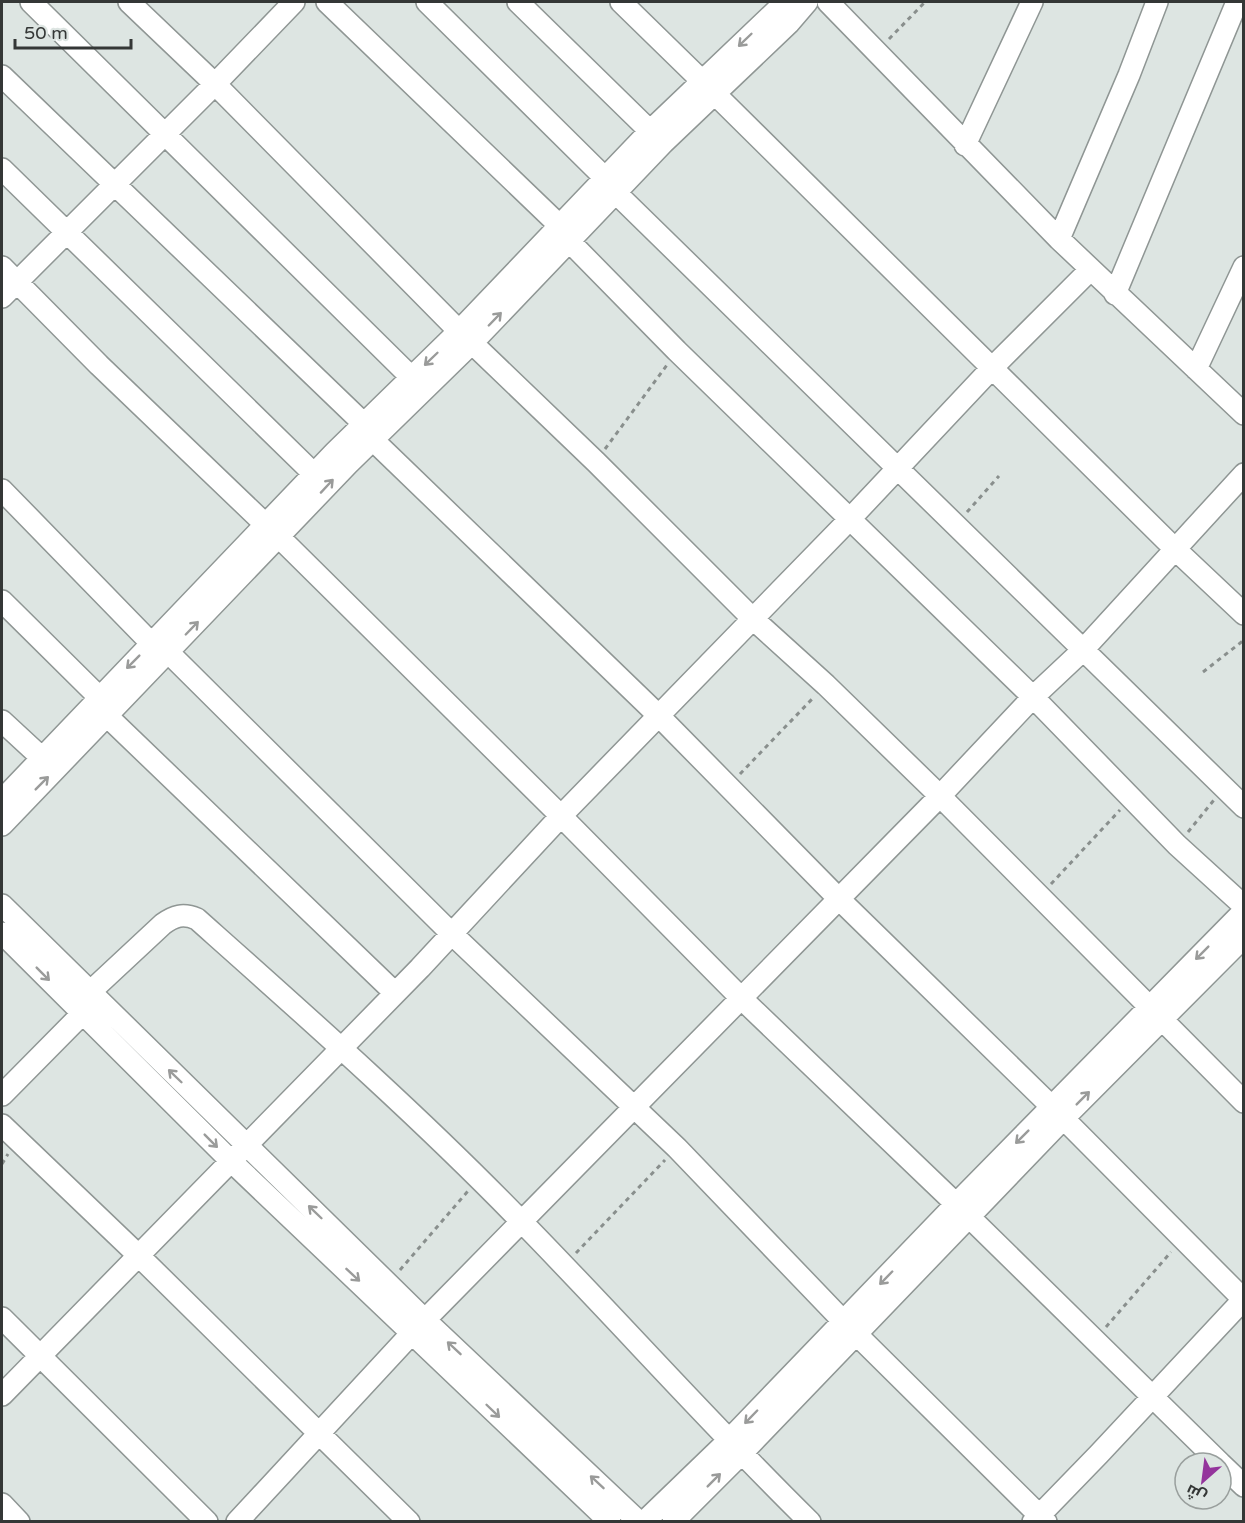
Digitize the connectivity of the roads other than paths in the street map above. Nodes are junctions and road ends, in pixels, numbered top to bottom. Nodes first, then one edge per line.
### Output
1 (31, 2) edge
2 (129, 2) edge
3 (294, 2) edge
4 (327, 2) edge
5 (427, 2) edge
6 (519, 2) edge
7 (621, 2) edge
8 (789, 2) edge
9 (807, 2) edge
10 (828, 2) edge
11 (1032, 2) edge
12 (1156, 2) edge
13 (1237, 2) edge
14 (2, 76) edge
15 (215, 84) junction
16 (708, 87) junction
17 (650, 131) junction
18 (166, 134) junction
19 (965, 145) junction
20 (2, 169) edge
21 (114, 185) junction
22 (610, 186) junction
23 (66, 232) junction
24 (565, 234) junction
25 (1059, 239) junction
26 (1244, 267) edge
27 (1090, 270) junction
28 (6, 282) edge
29 (1115, 294) junction
30 (465, 337) junction
31 (992, 368) junction
32 (1196, 369) junction
33 (412, 378) junction
34 (1244, 414) edge
35 (369, 432) junction
36 (897, 468) junction
37 (315, 474) junction
38 (1244, 474) edge
39 (2, 490) edge
40 (849, 520) junction
41 (273, 531) junction
42 (1176, 550) junction
43 (2, 601) edge
44 (1244, 614) edge
45 (752, 618) junction
46 (160, 648) junction
47 (1082, 651) junction
48 (1033, 697) junction
49 (103, 706) junction
50 (659, 716) junction
51 (2, 721) edge
52 (42, 758) junction
53 (940, 796) junction
54 (2, 800) edge
55 (1244, 807) edge
56 (561, 816) junction
57 (2, 825) edge
58 (839, 899) junction
59 (2, 905) edge
60 (1244, 906) edge
61 (1244, 911) edge
62 (2, 933) edge
63 (452, 934) junction
64 (1244, 937) edge
65 (90, 992) junction
66 (395, 993) junction
67 (741, 998) junction
68 (82, 1013) junction
69 (1155, 1013) junction
70 (343, 1048) junction
71 (2, 1095) edge
72 (1244, 1102) edge
73 (634, 1107) junction
74 (1058, 1112) junction
75 (2, 1125) edge
76 (247, 1146) junction
77 (231, 1161) junction
78 (962, 1210) junction
79 (522, 1222) junction
80 (138, 1255) junction
81 (1243, 1299) edge
82 (2, 1318) edge
83 (418, 1327) junction
84 (850, 1327) junction
85 (39, 1355) junction
86 (2, 1395) edge
87 (1153, 1396) junction
88 (318, 1433) junction
89 (734, 1447) junction
90 (1209, 1451) edge
91 (1233, 1475) edge
92 (1244, 1486) edge
93 (2, 1504) edge
94 (1039, 1519) edge
95 (20, 1521) edge
96 (207, 1521) edge
97 (237, 1521) edge
98 (409, 1521) edge
99 (610, 1521) edge
100 (639, 1521) edge
101 (644, 1521) edge
102 (673, 1521) edge
103 (810, 1521) edge

1 - 18 street
2 - 15 street
3 - 15 street
4 - 24 street
5 - 22 street
6 - 17 street
7 - 16 street
8 -> 16 street
9 - 16 street
10 - 19 street
11 - 19 street
12 - 25 street
13 - 29 street
14 - 21 street
15 - 18 street
15 - 30 street
16 - 17 street
16 - 22 street
16 - 31 street
17 - 22 street
18 - 21 street
18 - 33 street
19 - 25 street
20 - 23 street
21 - 23 street
21 - 35 street
22 - 24 street
22 - 36 street
23 - 28 street
23 - 37 street
24 - 30 street
24 - 40 street
25 - 27 street
26 - 32 street
27 - 29 street
27 - 31 street
28 - 41 street
29 - 32 street
30 -> 33 street
30 - 35 street
30 - 45 street
31 - 36 street
31 - 42 street
32 - 34 street
33 - 35 street
35 - 37 street
41 -> 35 street
35 - 50 street
36 - 40 street
36 - 47 street
37 - 41 street
38 - 42 street
39 - 46 street
40 - 45 street
40 - 48 street
41 - 46 street
41 - 56 street
42 - 44 street
42 - 47 street
43 - 49 street
45 - 50 street
45 - 53 street
46 - 49 street
46 - 63 street
47 - 48 street
47 - 55 street
48 - 53 street
48 - 60 street
49 - 52 street
57 -> 49 street
49 - 66 street
50 - 56 street
50 - 58 street
51 - 52 street
52 - 54 street
53 - 58 street
53 - 69 street
56 - 63 street
56 - 67 street
58 - 67 street
58 - 74 street
59 - 65 street
61 -> 69 street
62 -> 68 street
63 - 66 street
63 - 73 street
64 - 69 street
65 - 70 street
76 -> 65 street
66 - 70 street
67 - 73 street
67 - 78 street
68 - 71 street
68 -> 77 street
69 - 72 street
69 - 74 street
70 - 76 street
70 - 79 street
73 - 79 street
73 - 84 street
74 - 78 street
74 - 81 street
75 - 80 street
76 - 77 street
83 -> 76 street
77 - 80 street
77 -> 83 street
78 - 84 street
78 - 87 street
79 - 83 street
79 - 89 street
80 - 85 street
80 - 88 street
81 - 87 street
82 - 85 street
83 - 88 street
83 -> 99 street
100 -> 83 street
84 - 89 street
84 - 94 street
85 - 86 street
85 - 96 street
87 - 90 street
87 - 94 street
88 - 97 street
88 - 98 street
89 - 101 street
102 -> 89 street
89 - 103 street
91 - 92 street
93 - 95 street

